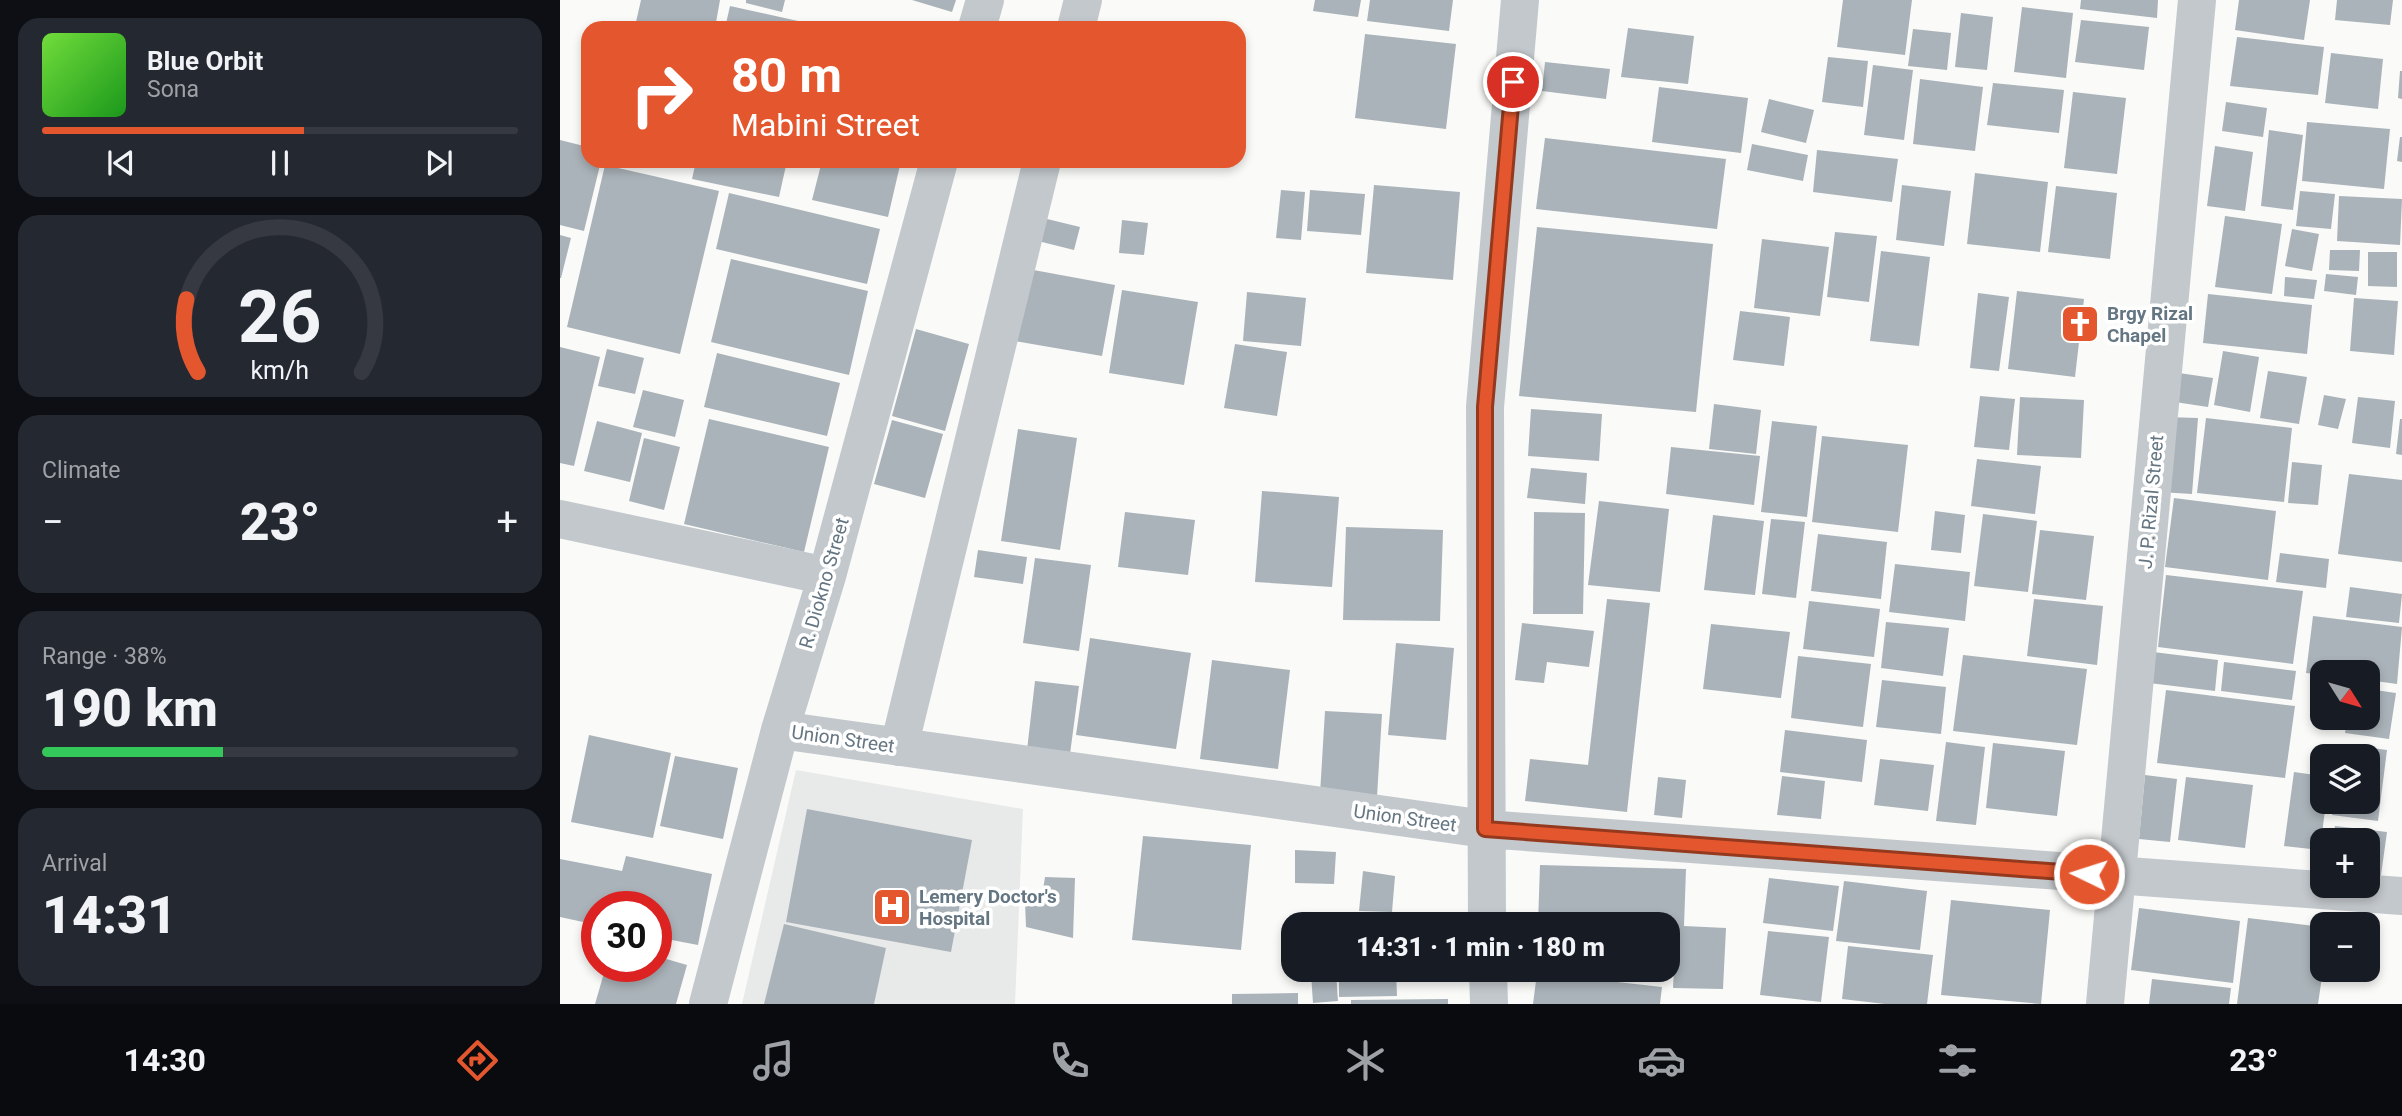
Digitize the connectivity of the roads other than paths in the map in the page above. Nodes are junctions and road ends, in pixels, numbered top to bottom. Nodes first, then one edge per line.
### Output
1 (985, 0) edge
2 (1083, 0) edge
3 (1520, 0) edge
4 (2197, 0) edge
5 (979, 21) edge
6 (1078, 21) edge
7 (937, 168) edge
8 (1040, 168) edge
9 (560, 519) edge
10 (827, 576) junction
11 (780, 730) junction
12 (899, 747) junction
13 (1485, 829) junction
14 (2117, 876) junction
15 (2402, 896) edge
16 (1487, 912) edge
17 (1488, 982) edge
18 (708, 1004) edge
19 (1489, 1004) edge
20 (2105, 1004) edge

1 - 5 street
2 - 6 street
3 - 13 street
4 - 14 street, J. P. Rizal Street
7 - 10 street, R. Diokno Street
8 - 12 street
9 - 10 street
10 - 11 street, R. Diokno Street
11 - 12 street, Union Street
11 - 18 street, R. Diokno Street
12 - 13 street, Union Street
13 - 14 street, Union Street
13 - 16 street
14 - 15 street, Union Street
14 - 20 street, J. P. Rizal Street
17 - 19 street

